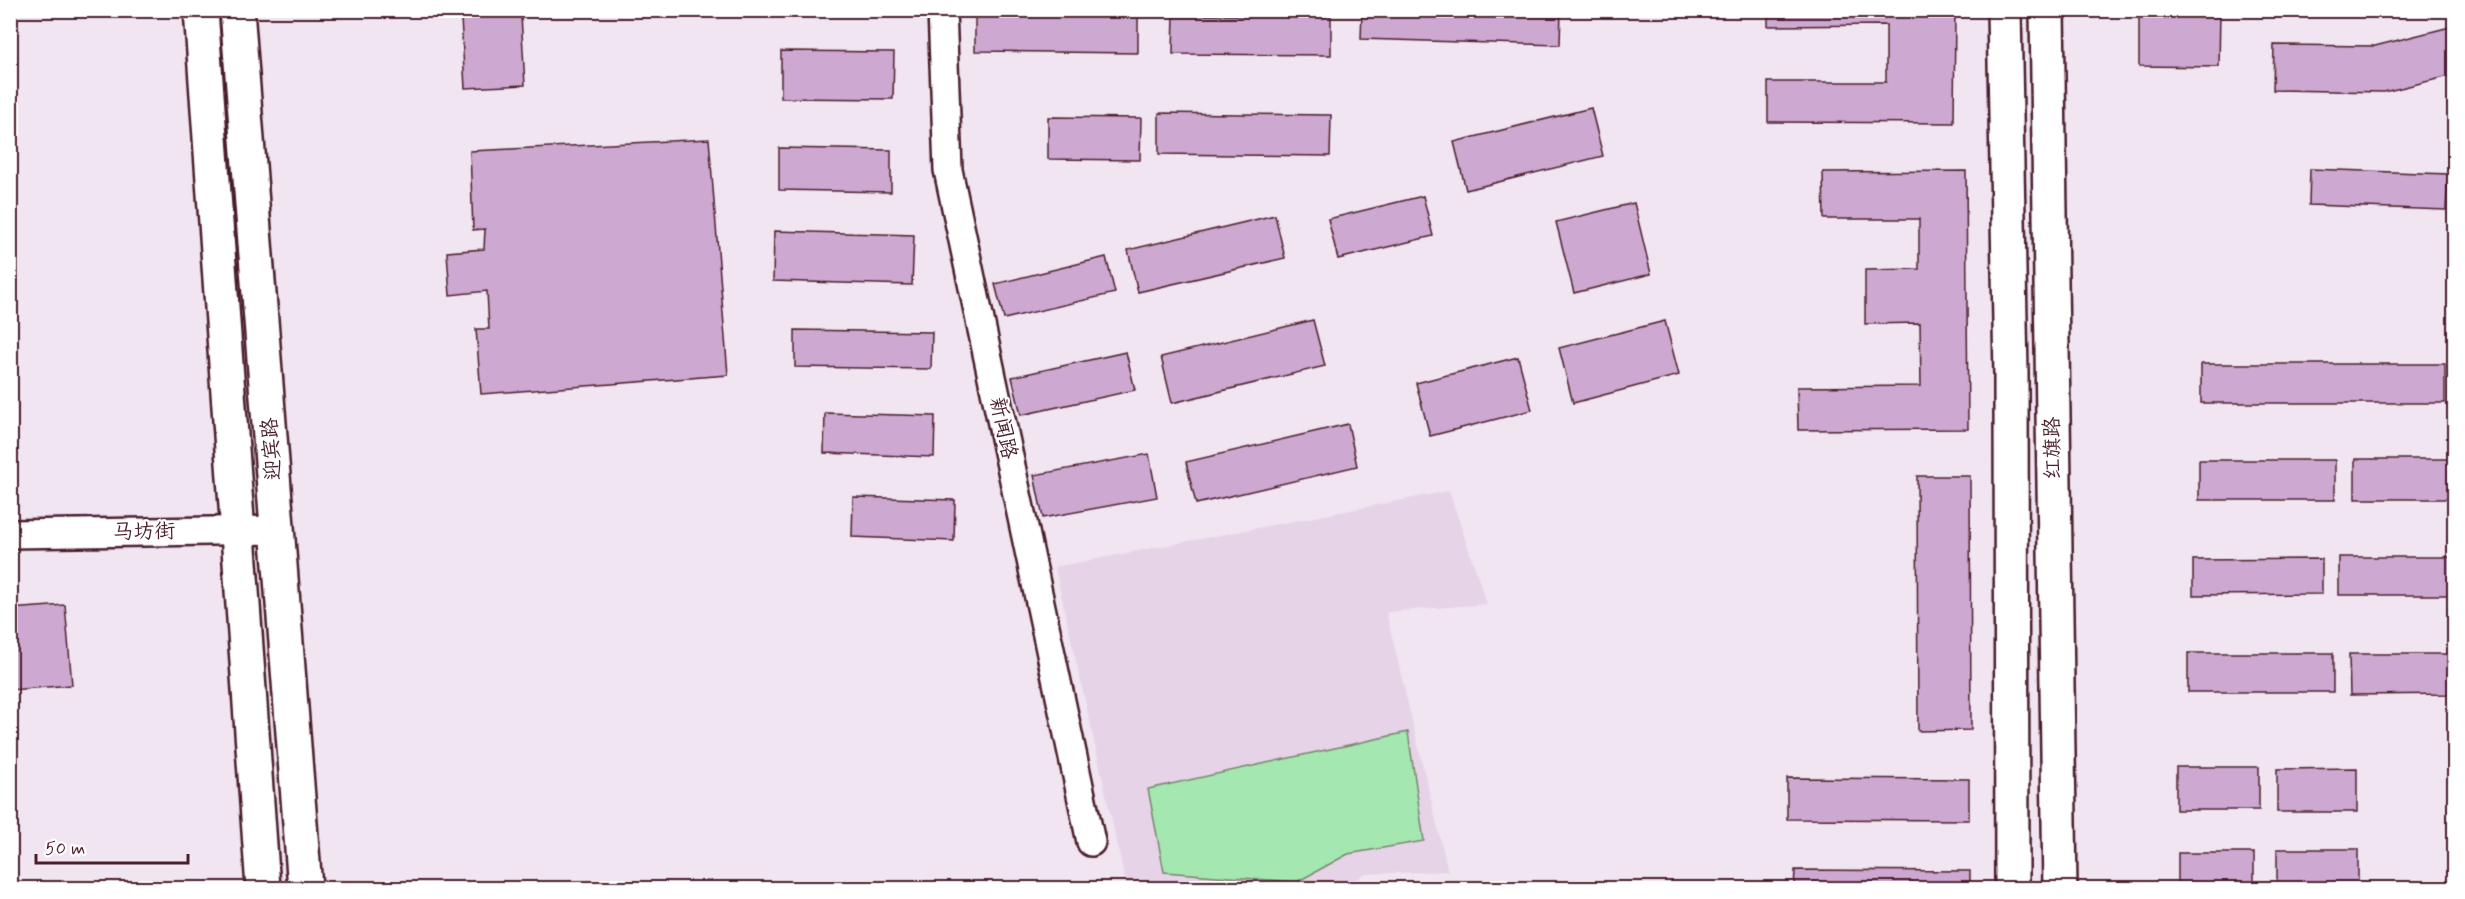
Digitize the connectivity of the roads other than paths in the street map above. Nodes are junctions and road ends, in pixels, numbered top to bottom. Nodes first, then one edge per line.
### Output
1 (201, 10) edge
2 (237, 10) edge
3 (942, 10) edge
4 (2004, 10) edge
5 (2047, 10) edge
6 (278, 530) junction
7 (240, 531) junction
8 (10, 534) edge
9 (1091, 842) dead end
10 (2060, 887) edge
11 (263, 888) edge
12 (305, 888) edge
13 (2012, 888) edge

1 - 7 main road, 迎宾路
2 - 6 main road, 迎宾路
3 - 9 street, 新闻路
4 - 13 main road
5 - 10 main road, 红旗路
6 - 7 street, 马坊街
6 - 12 main road, 迎宾路
7 - 8 street, 马坊街
7 - 11 main road, 迎宾路

